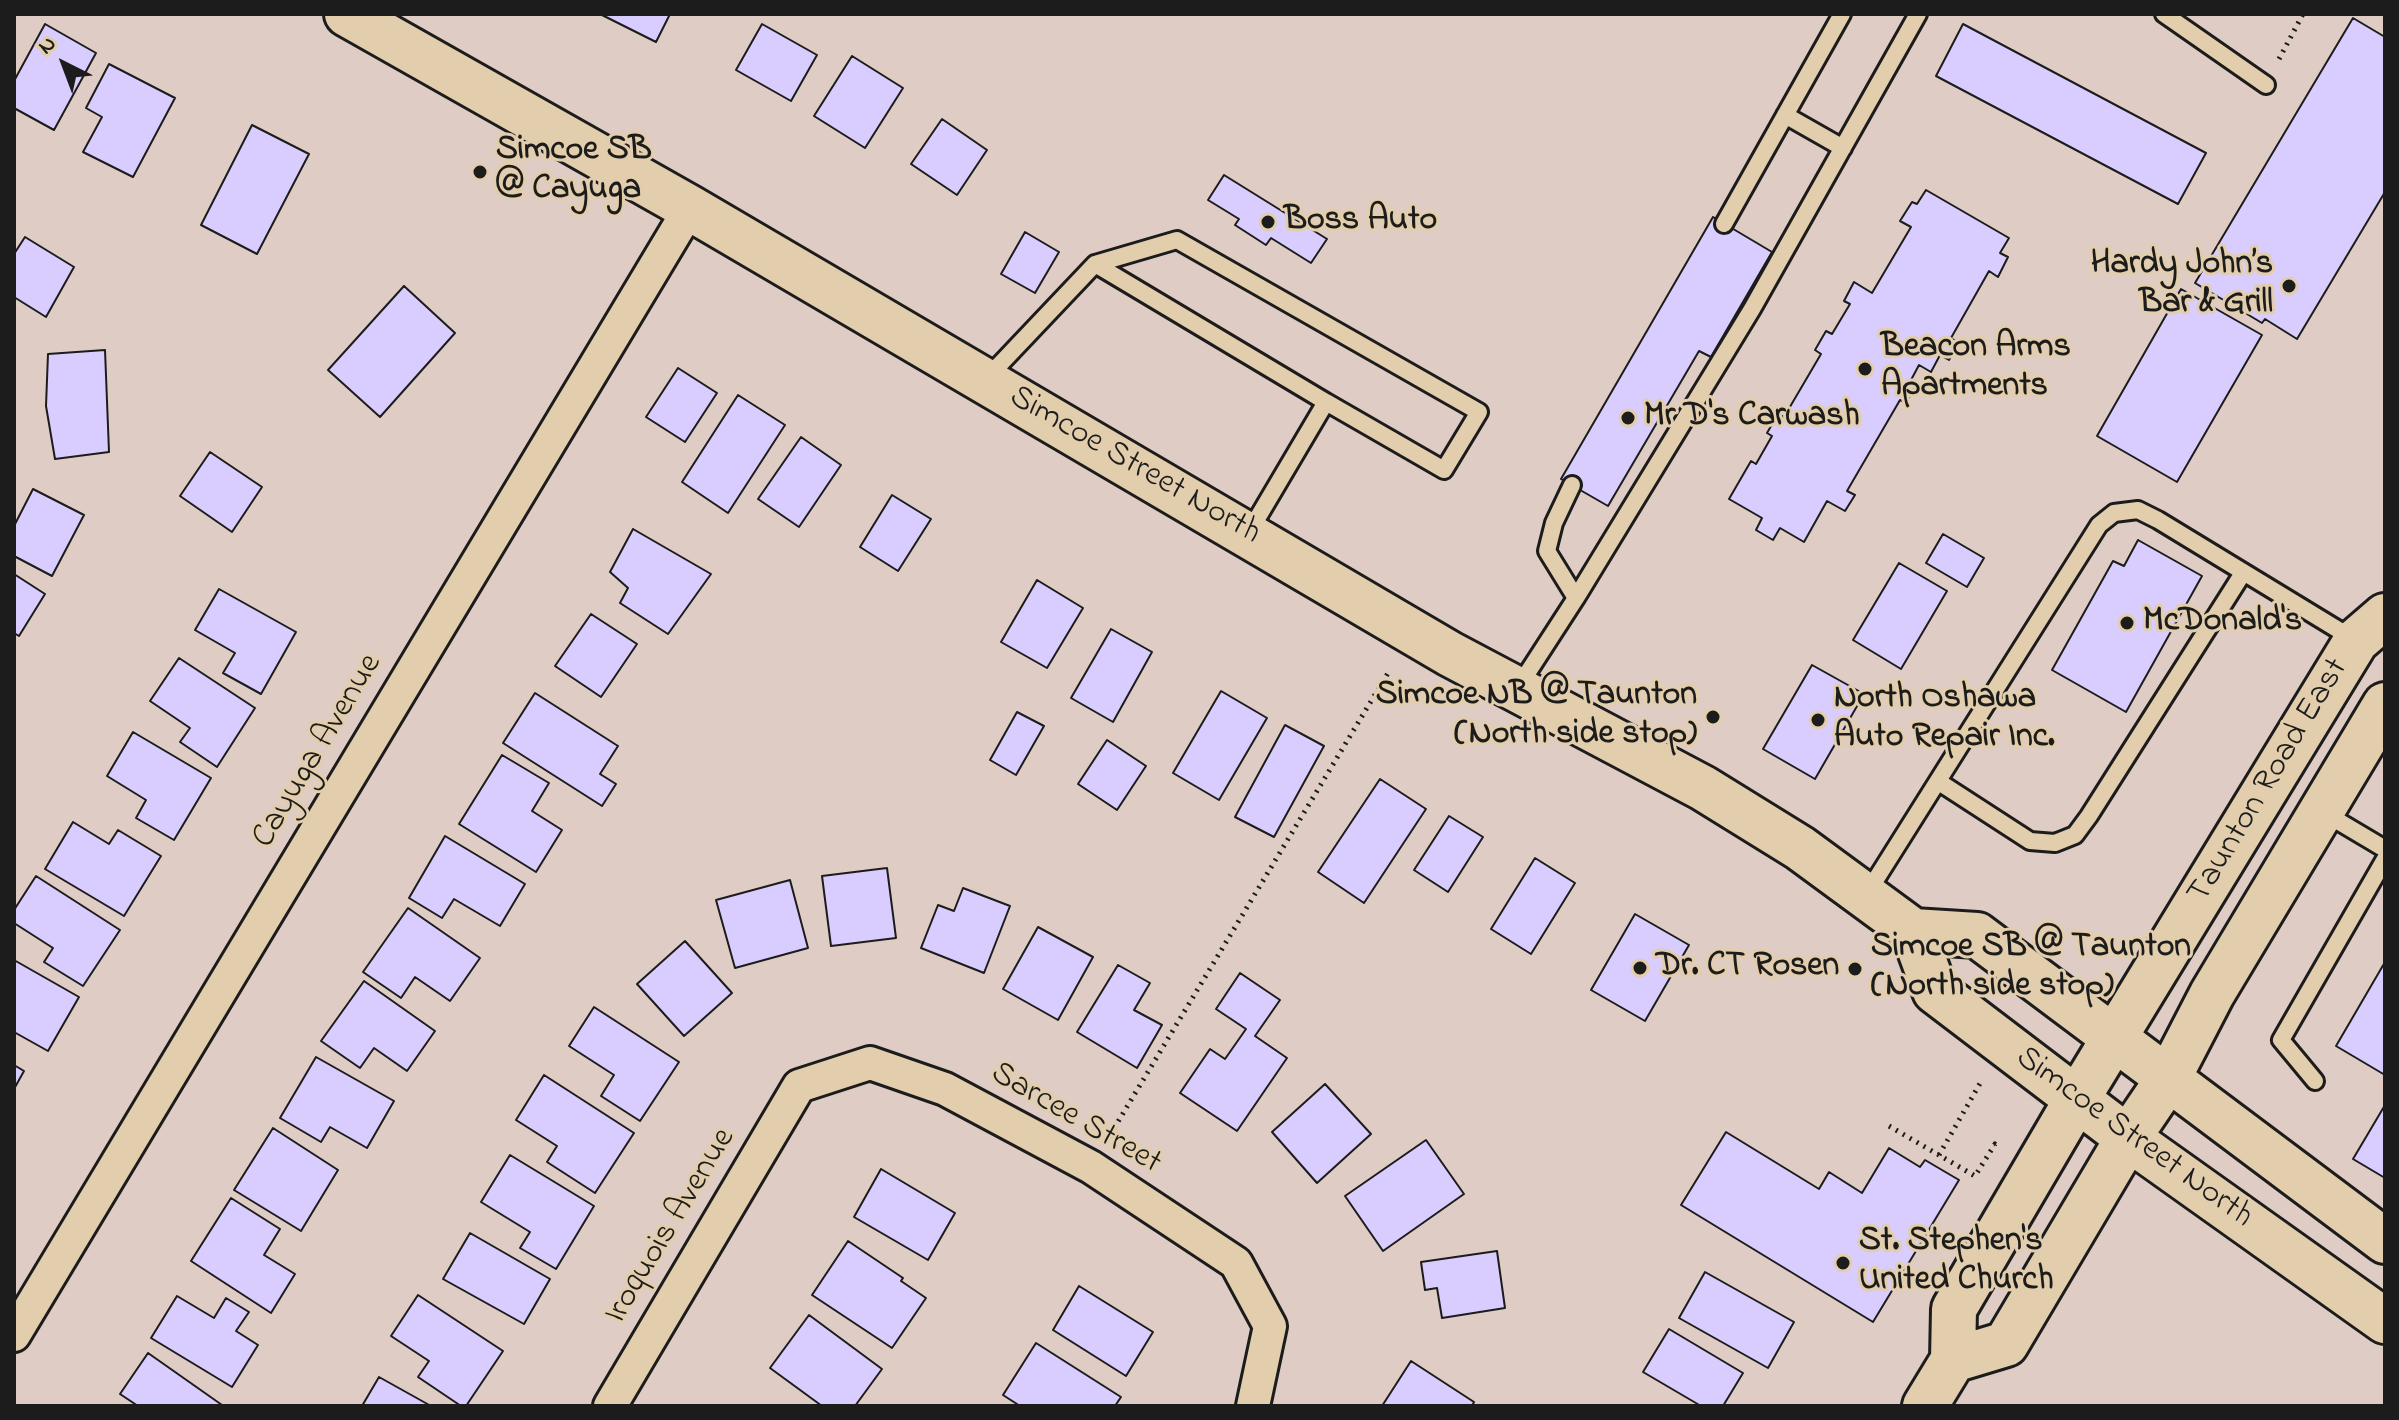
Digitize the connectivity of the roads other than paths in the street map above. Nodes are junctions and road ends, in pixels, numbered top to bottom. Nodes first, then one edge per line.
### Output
1 (347, 14) edge
2 (1842, 14) edge
3 (1918, 14) edge
4 (2164, 14) edge
5 (2266, 85) road end
6 (1785, 115) junction
7 (1843, 148) junction
8 (690, 208) junction
9 (1724, 224) dead end
10 (1095, 264) junction
11 (985, 380) junction
12 (1326, 402) junction
13 (1572, 485) dead end
14 (1248, 534) junction
15 (2243, 573) junction
16 (1576, 598) junction
17 (2371, 628) edge
18 (1517, 689) junction
19 (2385, 705) edge
20 (1939, 782) junction
21 (2321, 811) junction
22 (2385, 849) edge
23 (2385, 859) edge
24 (1865, 896) junction
25 (1913, 931) junction
26 (2114, 1038) junction
27 (2168, 1079) junction
28 (2315, 1081) dead end
29 (799, 1086) joint
30 (2077, 1099) junction
31 (2128, 1138) junction
32 (2385, 1241) edge
33 (2385, 1321) edge
34 (14, 1335) edge
35 (1953, 1360) junction
36 (610, 1406) edge
37 (1253, 1406) edge
38 (1925, 1406) edge

1 - 8 main road, Simcoe Street North
2 - 6 lane
3 - 7 lane
4 - 5 lane
6 - 7 lane
6 - 9 lane
7 - 16 lane
8 - 11 main road, Simcoe Street North
8 - 34 street, Cayuga Avenue
10 - 11 lane
10 - 12 lane
10 - 12 lane
11 - 14 main road, Simcoe Street North
12 - 14 lane
13 - 16 lane
14 - 18 main road, Simcoe Street North
15 - 17 lane
15 - 20 lane
15 - 20 lane
16 - 18 lane
17 - 26 main road, Taunton Road East
18 - 24 main road, Simcoe Street North
19 - 21 main road, Taunton Road East
20 - 24 lane
21 - 22 lane
21 - 27 main road, Taunton Road East
23 - 28 lane
24 - 25 main road, Simcoe Street North
25 - 26 main road, Simcoe Street North
25 - 30 main road, Simcoe Street North
26 - 27 main road, Simcoe Street North
26 - 30 main road, Taunton Road East
27 - 31 main road, Taunton Road East
27 - 32 main road, Simcoe Street North
29 - 36 street, Iroquois Avenue
29 - 37 street, Sarcee Street
30 - 31 main road, Simcoe Street North
30 - 35 main road, Taunton Road East
31 - 33 main road, Simcoe Street North
31 - 35 main road, Taunton Road East
35 - 38 main road

